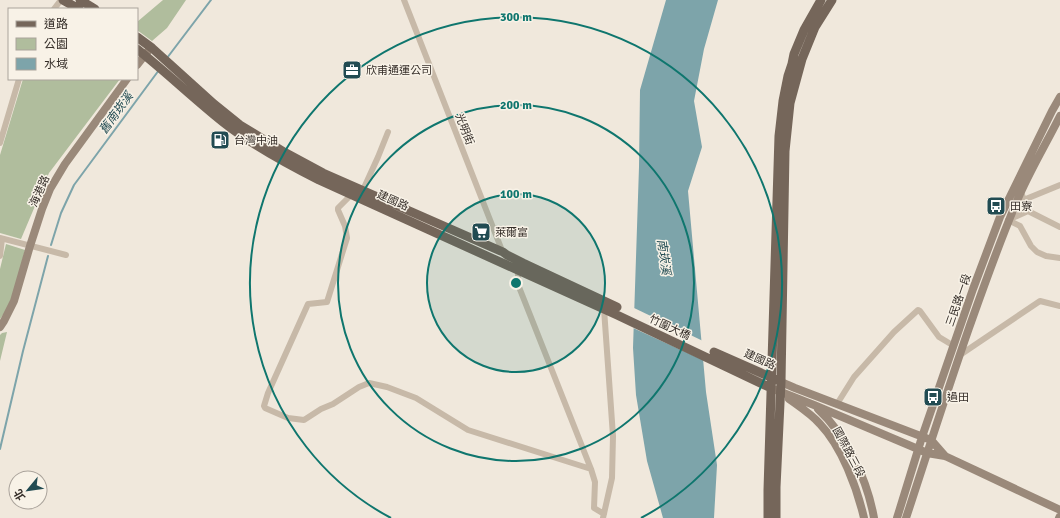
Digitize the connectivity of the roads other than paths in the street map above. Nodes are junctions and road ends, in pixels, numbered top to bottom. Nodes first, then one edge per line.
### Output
1 (62, 0) edge
2 (80, 0) edge
3 (404, 0) edge
4 (821, 0) edge
5 (832, 0) edge
6 (55, 8) edge
7 (77, 8) edge
8 (93, 8) edge
9 (138, 38) edge
10 (138, 50) edge
11 (154, 50) junction
12 (148, 57) junction
13 (138, 64) edge
14 (176, 77) junction
15 (20, 80) edge
16 (126, 80) edge
17 (1060, 97) edge
18 (1060, 116) edge
19 (388, 132) dead end
20 (0, 143) edge
21 (1060, 185) edge
22 (363, 190) junction
23 (1021, 192) junction
24 (351, 194) junction
25 (1024, 200) junction
26 (1016, 204) junction
27 (1028, 211) junction
28 (1000, 217) junction
29 (1008, 220) junction
30 (1060, 227) edge
31 (1, 238) edge
32 (30, 246) junction
33 (503, 252) junction
34 (66, 254) dead end
35 (0, 256) edge
36 (1060, 258) edge
37 (508, 266) junction
38 (518, 270) junction
39 (1060, 306) edge
40 (604, 309) junction
41 (617, 311) junction
42 (0, 327) edge
43 (954, 346) junction
44 (960, 354) junction
45 (714, 356) junction
46 (772, 377) junction
47 (781, 382) junction
48 (771, 388) junction
49 (795, 388) junction
50 (781, 392) junction
51 (837, 404) junction
52 (814, 405) junction
53 (922, 437) junction
54 (931, 440) junction
55 (918, 449) junction
56 (927, 453) junction
57 (945, 456) junction
58 (591, 469) junction
59 (1060, 510) edge
60 (603, 516) edge
61 (768, 518) edge
62 (776, 518) edge
63 (864, 518) edge
64 (874, 518) edge
65 (898, 518) edge
66 (906, 518) edge

1 - 6 street
1 - 7 main road
2 - 8 main road
3 - 33 street, 光明街
4 - 46 main road
5 - 47 main road
9 - 11 main road
10 - 12 main road
11 - 12 street
11 - 14 main road
12 - 13 street
12 - 14 main road
14 - 22 main road, 建國路
14 - 24 main road, 建國路
15 - 20 street
16 - 32 street, 海港路
17 - 28 street, 三民路一段
18 - 23 street, 三民路一段
19 - 22 street
21 - 25 street
22 - 33 main road, 建國路
23 - 25 street
23 - 26 street, 三民路一段
24 - 37 main road, 建國路
24 - 58 street
25 - 26 street
25 - 27 street
26 - 29 street, 三民路一段
27 - 29 street
27 - 30 street
28 - 29 street
28 - 43 street, 三民路一段
29 - 36 street
29 - 44 street, 三民路一段
31 - 32 street
31 - 35 street
32 - 34 street
32 - 42 street, 海港路
33 - 37 street, 光明街
33 - 41 main road, 建國路
37 - 38 main road, 建國路
38 - 40 main road, 建國路
38 - 58 street
39 - 44 street
40 - 41 main road, 建國路
40 - 60 street
41 - 45 main road, 竹圍大橋
43 - 51 street
43 - 53 street, 三民路一段
44 - 54 street, 三民路一段
45 - 46 main road, 建國路
45 - 48 main road, 建國路
46 - 47 main road, 建國路
46 - 48 main road
47 - 49 street, 建國路
47 - 50 main road
48 - 50 street, 建國路
48 - 61 main road
49 - 51 street, 建國路
49 - 52 street, 國際路三段
50 - 52 street, 建國路
50 - 62 main road
50 - 63 street, 國際路三段
51 - 53 street, 建國路
52 - 55 street, 建國路
52 - 64 street, 國際路三段
53 - 54 street, 建國路
53 - 55 street, 三民路一段
54 - 56 street, 三民路一段
54 - 57 street
55 - 56 street, 建國路
55 - 65 street, 三民路一段
56 - 57 street, 建國路
56 - 66 street, 三民路一段
57 - 59 street
58 - 60 street

